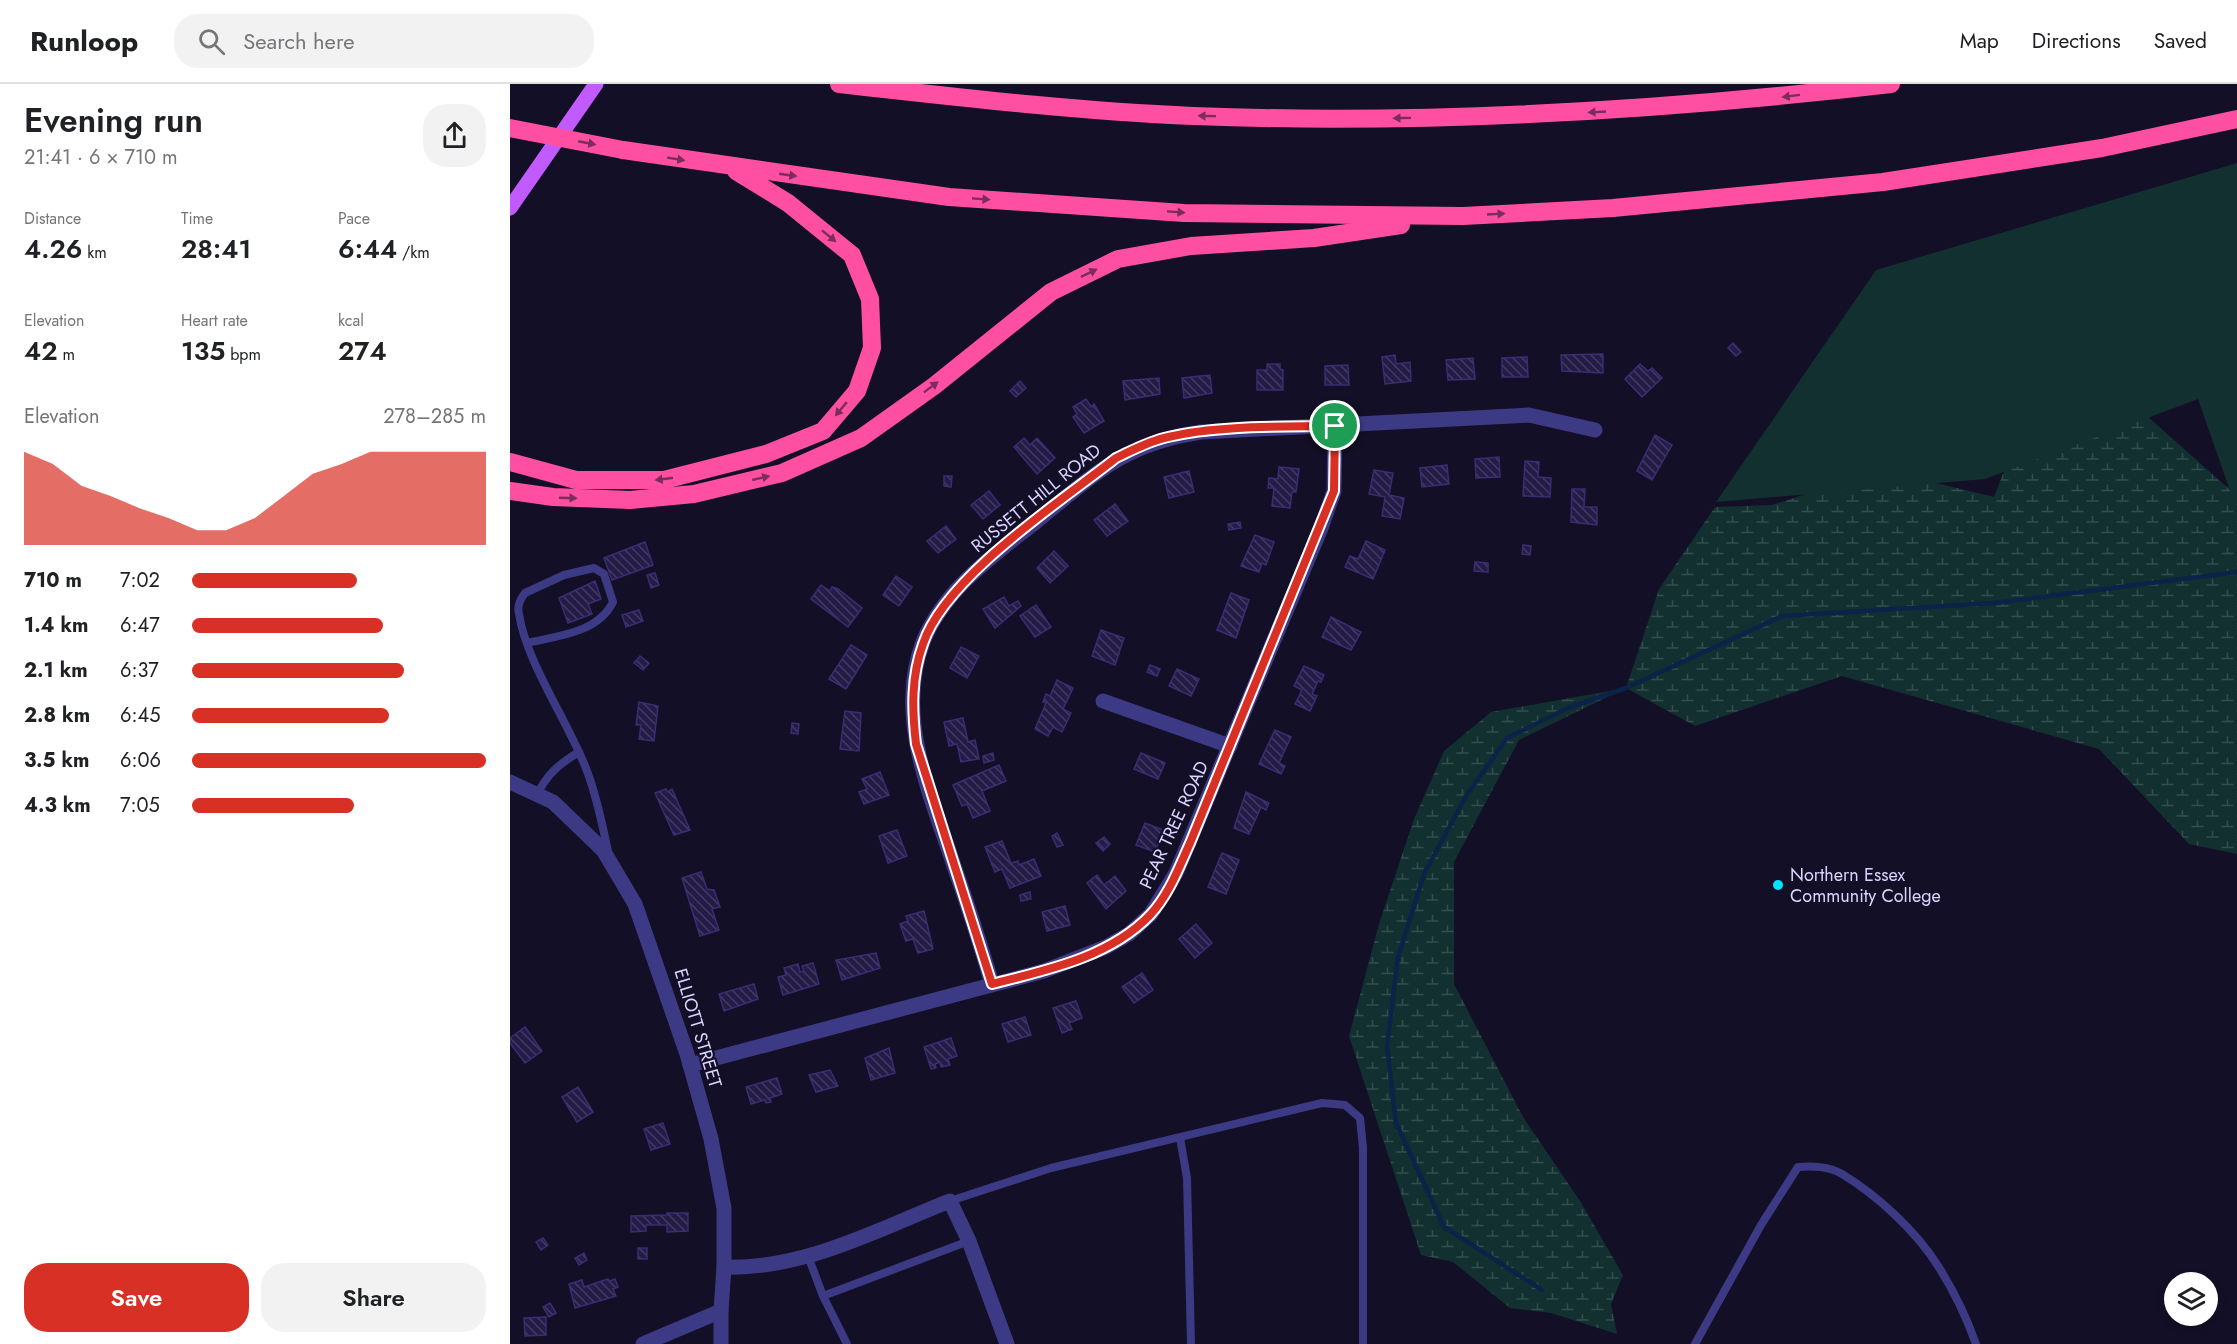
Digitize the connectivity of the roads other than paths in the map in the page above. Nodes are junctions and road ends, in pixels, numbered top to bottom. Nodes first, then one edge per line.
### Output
1 (596, 84) edge
2 (839, 84) edge
3 (1891, 84) edge
4 (2237, 119) edge
5 (510, 128) edge
6 (730, 167) junction
7 (510, 208) edge
8 (1463, 216) junction
9 (1335, 426) junction
10 (1595, 430) dead end
11 (510, 462) edge
12 (510, 491) edge
13 (527, 643) junction
14 (1103, 701) dead end
15 (1230, 746) junction
16 (579, 752) junction
17 (510, 782) edge
18 (537, 795) junction
19 (609, 856) junction
20 (992, 984) junction
21 (690, 1065) junction
22 (1180, 1138) junction
23 (950, 1201) junction
24 (969, 1241) junction
25 (808, 1256) junction
26 (724, 1267) junction
27 (823, 1296) junction
28 (721, 1311) junction
29 (644, 1344) edge
30 (721, 1344) edge
31 (847, 1344) edge
32 (1007, 1344) edge
33 (1191, 1344) edge
34 (1363, 1344) edge
35 (1695, 1344) edge
36 (1976, 1344) edge

1 - 7 main road
3 -> 2 highway
8 -> 4 highway
5 -> 6 highway, bridge
6 -> 8 highway
6 -> 11 highway
12 -> 8 highway
9 - 10 street, RUSSETT HILL ROAD
9 - 15 street, PEAR TREE ROAD
9 - 20 street, RUSSETT HILL ROAD
13 - 13 lane
13 - 16 lane
14 - 15 street
15 - 20 street, PEAR TREE ROAD
16 - 18 lane
16 - 19 lane
17 - 18 street, ELLIOTT STREET
18 - 19 street, ELLIOTT STREET
19 - 21 street, ELLIOTT STREET
20 - 21 street, PEAR TREE ROAD
21 - 26 street, ELLIOTT STREET
22 - 23 lane
22 - 33 lane
22 - 34 lane
23 - 24 street
23 - 25 street
24 - 27 lane
24 - 32 street
25 - 26 street
25 - 27 lane
26 - 28 street, ELLIOTT STREET
27 - 31 lane
28 - 29 street
28 - 30 street, ELLIOTT STREET
35 - 36 lane

